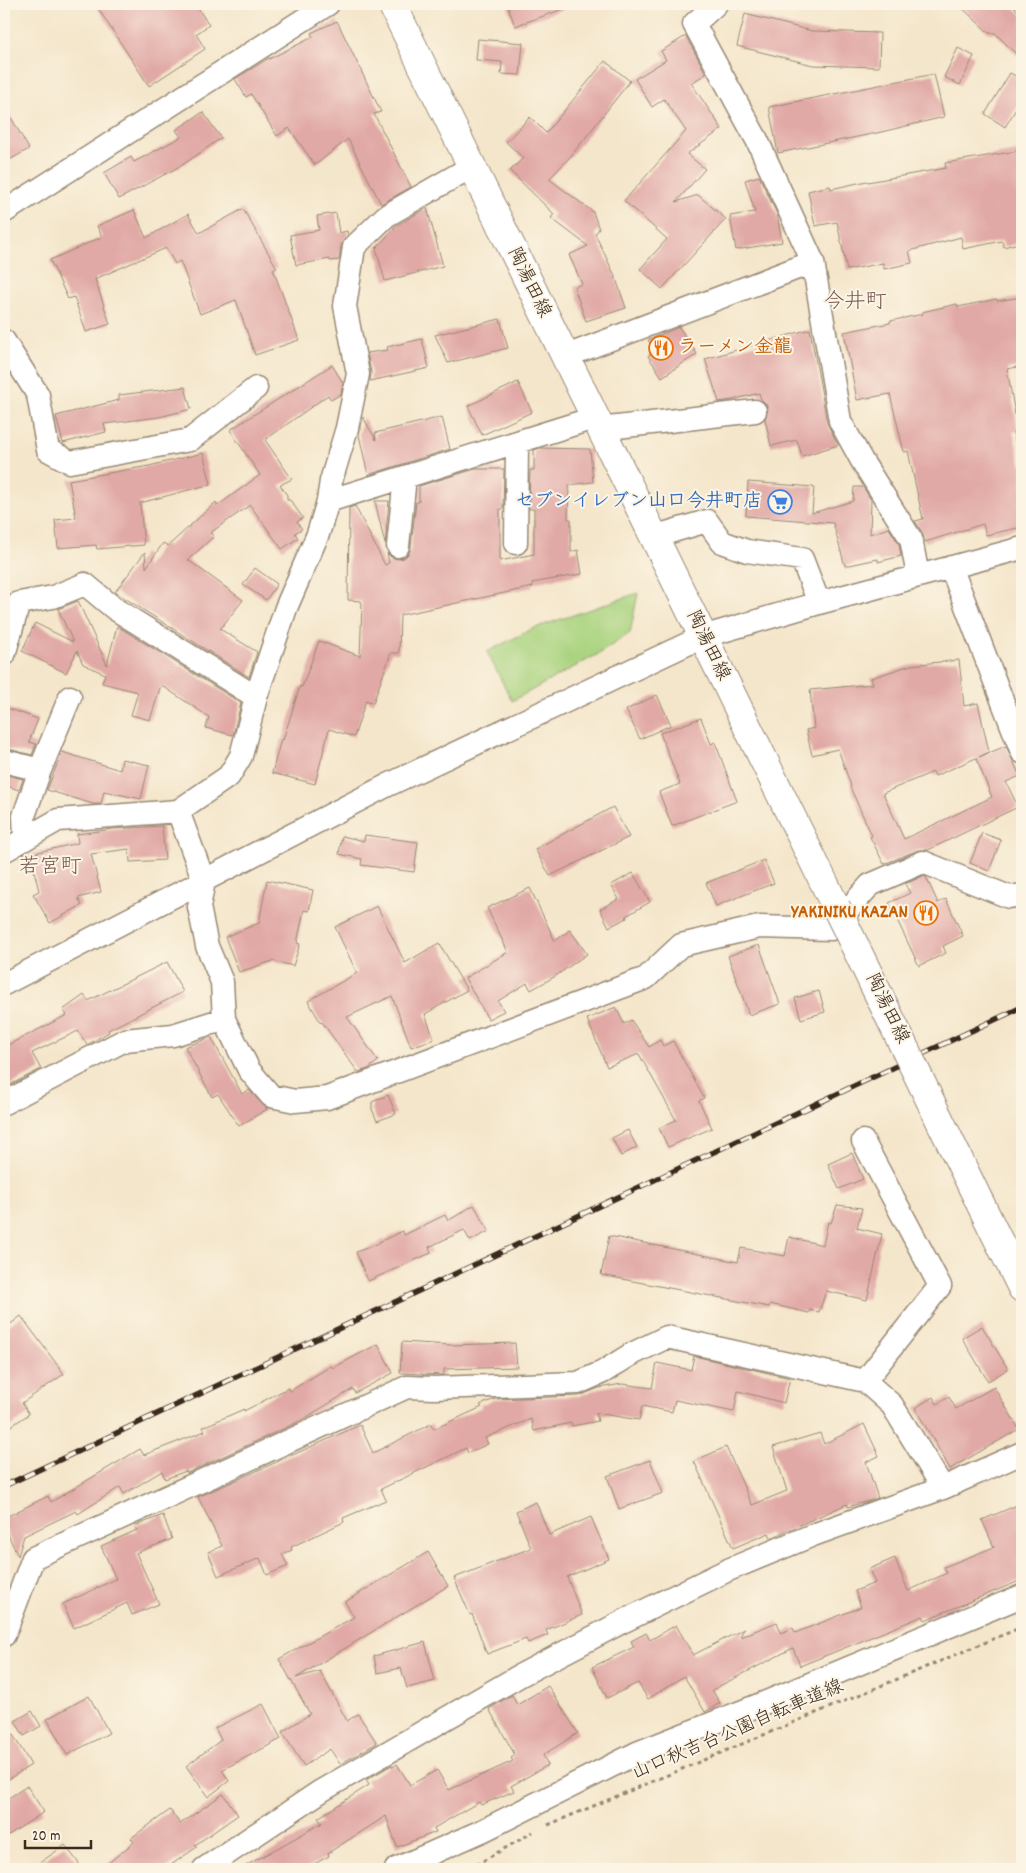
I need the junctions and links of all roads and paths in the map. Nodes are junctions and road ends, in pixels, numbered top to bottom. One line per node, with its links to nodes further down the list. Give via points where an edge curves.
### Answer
1 (328, 4): 5 (street)
2 (392, 4): 4 (main road, 陶湯田線)
3 (716, 4): 6 (street, via 694,24 757,140)
4 (471, 167): 8 (main road, 陶湯田線); 14 (street, via 386,216 354,247 345,306 358,374)
5 (4, 212)
6 (813, 262): 8 (street); 20 (street, via 840,421 911,539)
7 (4, 341): 9 (street, via 38,395 48,450 70,462 190,440)
8 (564, 357): 11 (main road, 陶湯田線)
9 (256, 388)
10 (756, 411): 11 (street)
11 (597, 424): 12 (street); 15 (main road, 陶湯田線)
12 (517, 442): 13 (street); 16 (street)
13 (405, 477): 14 (street); 17 (street)
14 (328, 501): 25 (street, via 318,534 286,608)
15 (653, 537): 21 (street, via 707,521 722,542 747,552 802,559); 22 (main road, 陶湯田線)
16 (516, 543)
17 (398, 546)
18 (1022, 548): 19 (street)
19 (951, 567): 20 (street); 26 (street)
20 (918, 576): 21 (street)
21 (819, 603): 22 (street)
22 (702, 637): 32 (street, via 388,785); 38 (main road, 陶湯田線, bridge)
23 (4, 655): 25 (street, via 19,603 53,598 85,584 115,609)
24 (70, 697): 28 (street)
25 (256, 697): 29 (street, via 241,756 230,776)
26 (1022, 752)
27 (4, 760): 28 (street)
28 (40, 770): 30 (street, via 24,816)
29 (178, 811): 30 (street, via 58,820); 32 (street)
30 (26, 838): 31 (street)
31 (4, 851)
32 (204, 881): 34 (street); 35 (street, via 199,907 208,946 222,982)
33 (1022, 895): 35 (street, via 1009,897 923,862 870,885 831,929 759,927 681,945 646,978 327,1098 295,1101 271,1096 249,1070)
34 (4, 984)
35 (224, 1019): 36 (street, via 173,1035 125,1040)
36 (4, 1103)
37 (862, 1141): 39 (street, via 940,1286)
38 (1022, 1288)
39 (865, 1381): 41 (street, via 892,1405); 44 (street, via 667,1337 578,1383 407,1387 33,1558)
40 (1022, 1453): 41 (street)
41 (943, 1488): 45 (street, via 728,1570 624,1621 521,1675 321,1791)
42 (1022, 1596): 46 (street, via 637,1753 484,1830)
43 (1022, 1627): 47 (path, 山口秋吉台公園自転車道線, via 540,1828)
44 (4, 1634)
45 (204, 1869)
46 (396, 1869)
47 (469, 1869)

